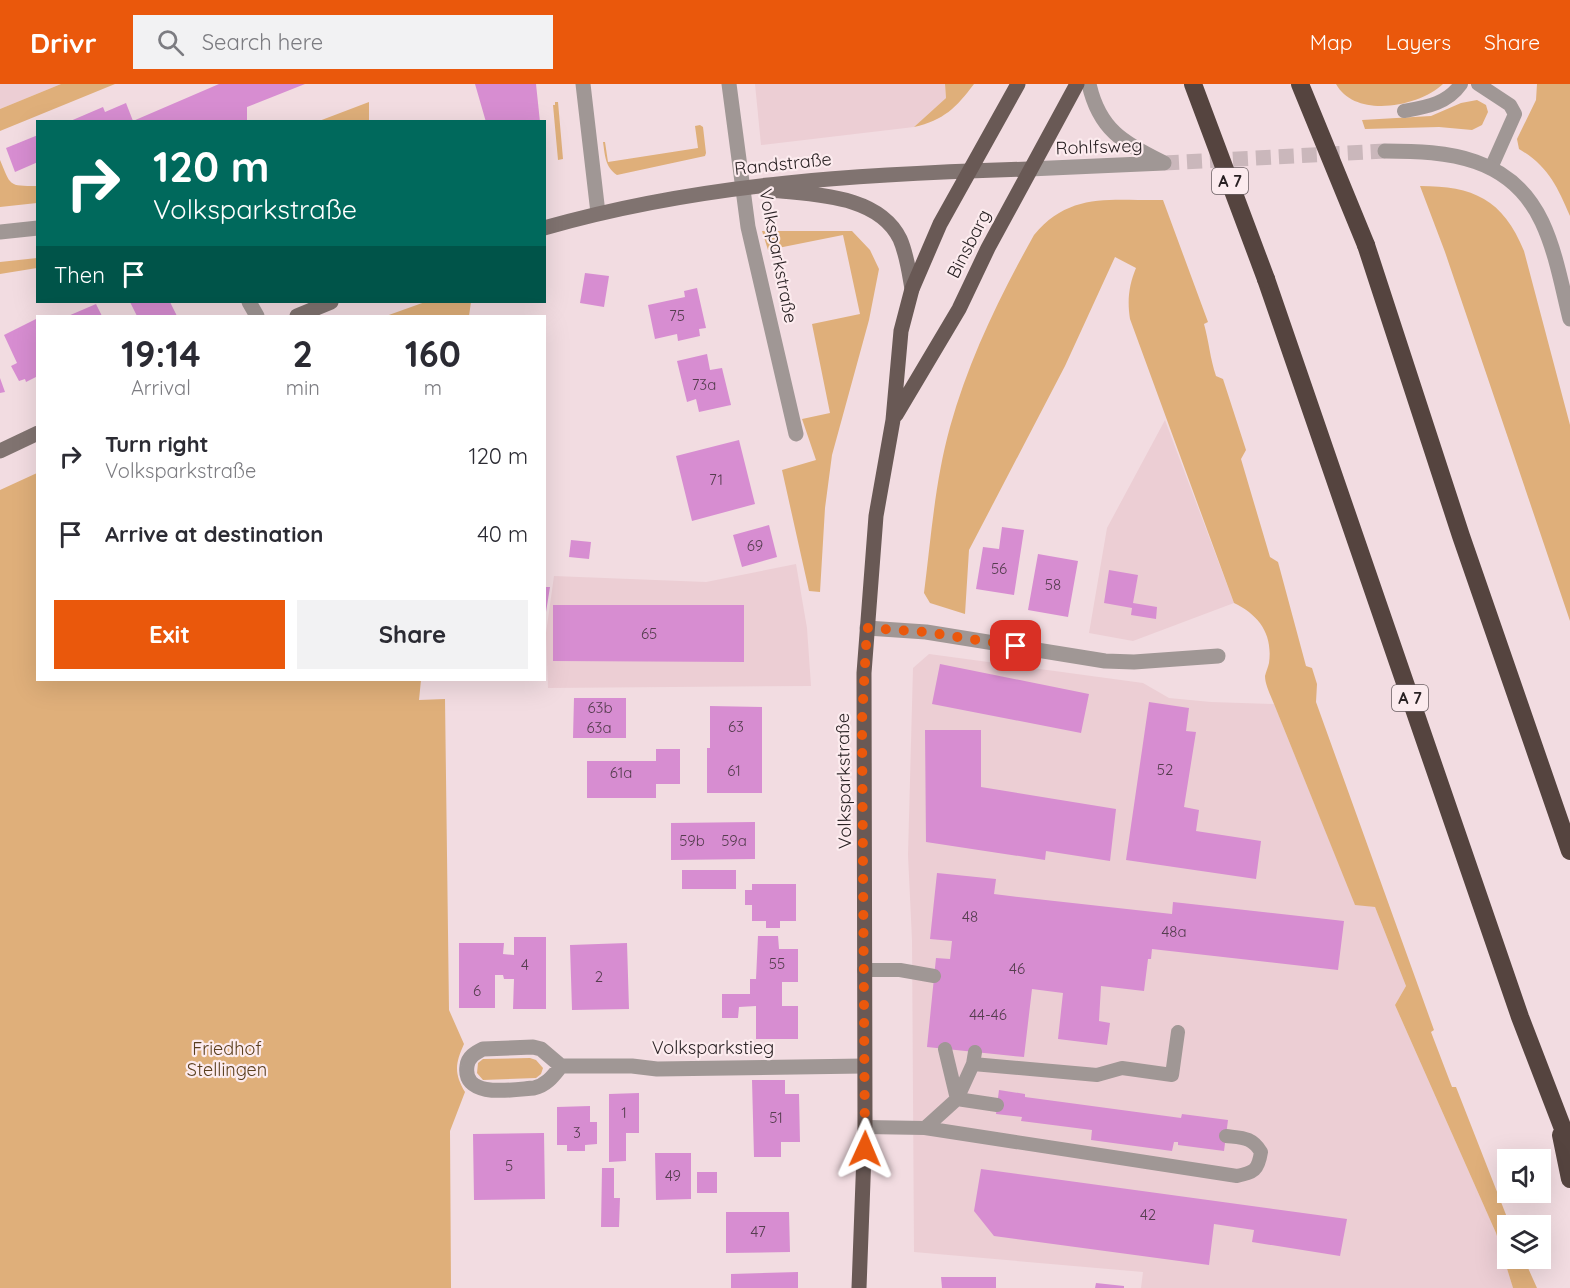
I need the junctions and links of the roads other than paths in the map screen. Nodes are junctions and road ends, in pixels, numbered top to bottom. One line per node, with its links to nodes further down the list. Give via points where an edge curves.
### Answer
1 (583, 84): 16 (street)
2 (729, 84): 15 (street, Volksparkstraße)
3 (1018, 84): 14 (main road, Binsbarg)
4 (1077, 84): 13 (main road, Binsbarg)
5 (1089, 84): 13 (street, Rohlfsweg, via 1106,125 1132,148 1164,163)
6 (1193, 84): 39 (highway, A 7, bridge, via 1266,279 1520,1017)
7 (1300, 84): 30 (highway, bridge, via 1366,245)
8 (1461, 84): 10 (lane, via 1440,103)
9 (1478, 84): 12 (lane, via 1510,105 1515,114)
10 (1404, 111)
11 (1385, 151): 12 (street, via 1452,154)
12 (1491, 168): 23 (street, via 1521,190 1542,220)
13 (1029, 169): 14 (street, Randstraße); 24 (main road, Binsbarg, via 959,309)
14 (969, 171): 15 (street, Randstraße); 20 (main road, Binsbarg, via 940,224)
15 (744, 186): 16 (street, Randstraße); 20 (street, via 831,198 880,215 899,237); 25 (street, Volksparkstraße, via 748,227)
16 (598, 213): 17 (street, Randstraße)
17 (546, 227)
18 (36, 228): 19 (street)
19 (0, 232)
20 (912, 289): 24 (main road, Binsbarg, via 901,331)
21 (329, 303): 22 (street)
22 (299, 315)
23 (1570, 319)
24 (893, 420): 28 (main road, Binsbarg, via 876,516)
25 (796, 434)
26 (36, 435): 27 (street)
27 (0, 451)
28 (867, 628): 29 (street, via 926,632 1105,661); 31 (main road, Volksparkstraße, via 862,721)
29 (1218, 656)
30 (1570, 851)
31 (864, 970): 32 (lane, via 900,970); 36 (main road, Volksparkstraße)
32 (934, 976)
33 (1178, 1032): 37 (lane, via 1172,1075 1122,1068 1097,1075 974,1058)
34 (945, 1049): 37 (lane)
35 (561, 1066): 35 (street, via 533,1047 483,1049 470,1059 467,1074 474,1085 484,1090 534,1088 542,1087); 36 (street, Volksparkstieg)
36 (864, 1066): 40 (main road, Volksparkstraße)
37 (957, 1099): 38 (lane); 41 (lane)
38 (997, 1105)
39 (1558, 1115): 43 (highway, A 7); 44 (highway)
40 (865, 1127): 41 (lane); 45 (main road, Volksparkstraße)
41 (924, 1128): 42 (lane, via 1237,1176 1252,1173 1261,1152 1256,1143)
42 (1226, 1136)
43 (1570, 1147)
44 (1570, 1179)
45 (859, 1288)

